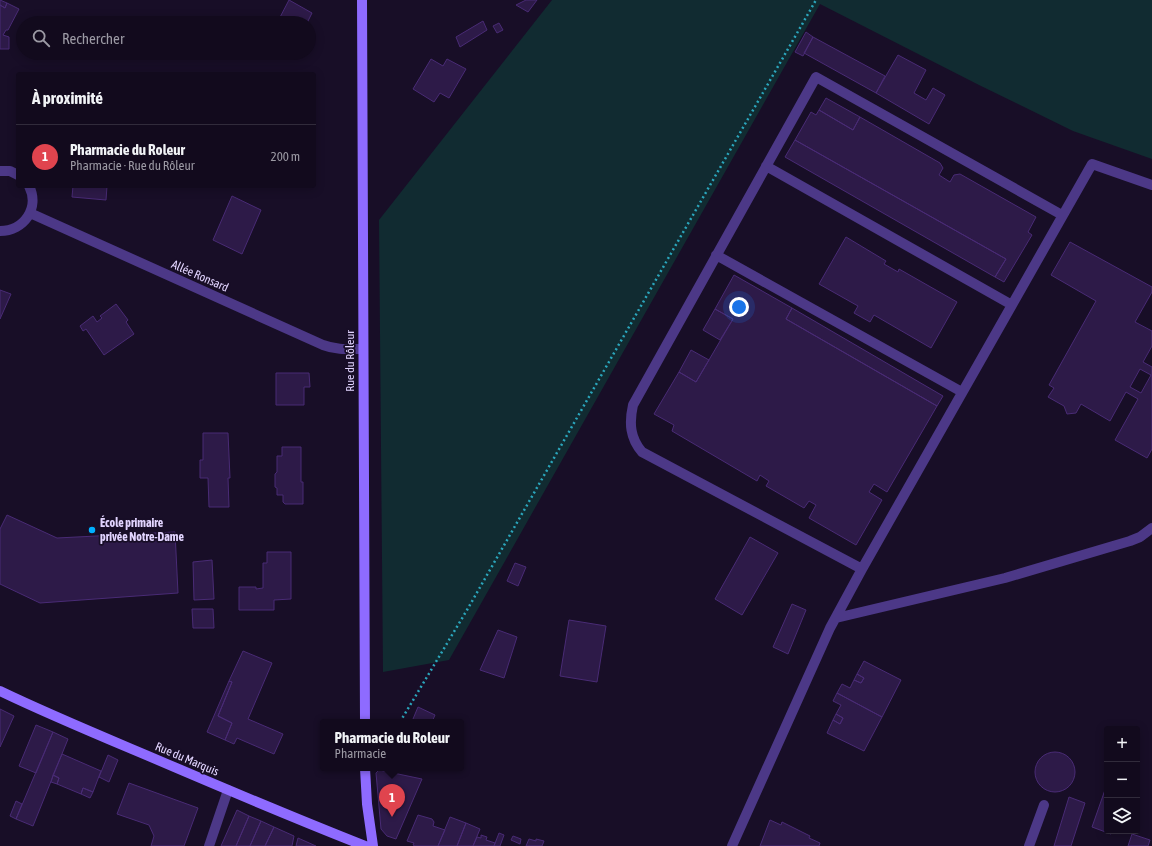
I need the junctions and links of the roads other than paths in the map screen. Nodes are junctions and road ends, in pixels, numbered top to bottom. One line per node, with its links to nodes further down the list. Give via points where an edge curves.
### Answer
1 (362, 0): 12 (street, Rue du Rôleur)
2 (766, 166): 8 (street, via 816,77); 10 (street); 11 (street)
3 (0, 171): 4 (street)
4 (16, 174)
5 (1152, 185): 8 (street, via 1092,164)
6 (30, 188): 7 (street, via 32,198)
7 (30, 213): 9 (street, via 20,225 11,230); 12 (street, Allée Ronsard, via 323,345 340,349)
8 (1062, 215): 11 (street)
9 (0, 231)
10 (716, 255): 13 (street); 15 (street, via 633,405 630,422 633,438 642,452)
11 (1012, 305): 13 (street)
12 (363, 349): 18 (street, Rue du Rôleur)
13 (962, 392): 15 (street)
14 (1152, 528): 16 (street, via 1130,541 1021,574)
15 (862, 569): 16 (street)
16 (836, 618): 25 (street)
17 (0, 691): 20 (street, Rue du Marquis, via 43,712)
18 (364, 719)
19 (365, 771): 24 (street)
20 (228, 790): 22 (street); 23 (street, Rue du Marquis)
21 (1044, 805): 26 (street)
22 (208, 846)
23 (365, 846)
24 (373, 846)
25 (732, 846)
26 (1029, 846)

